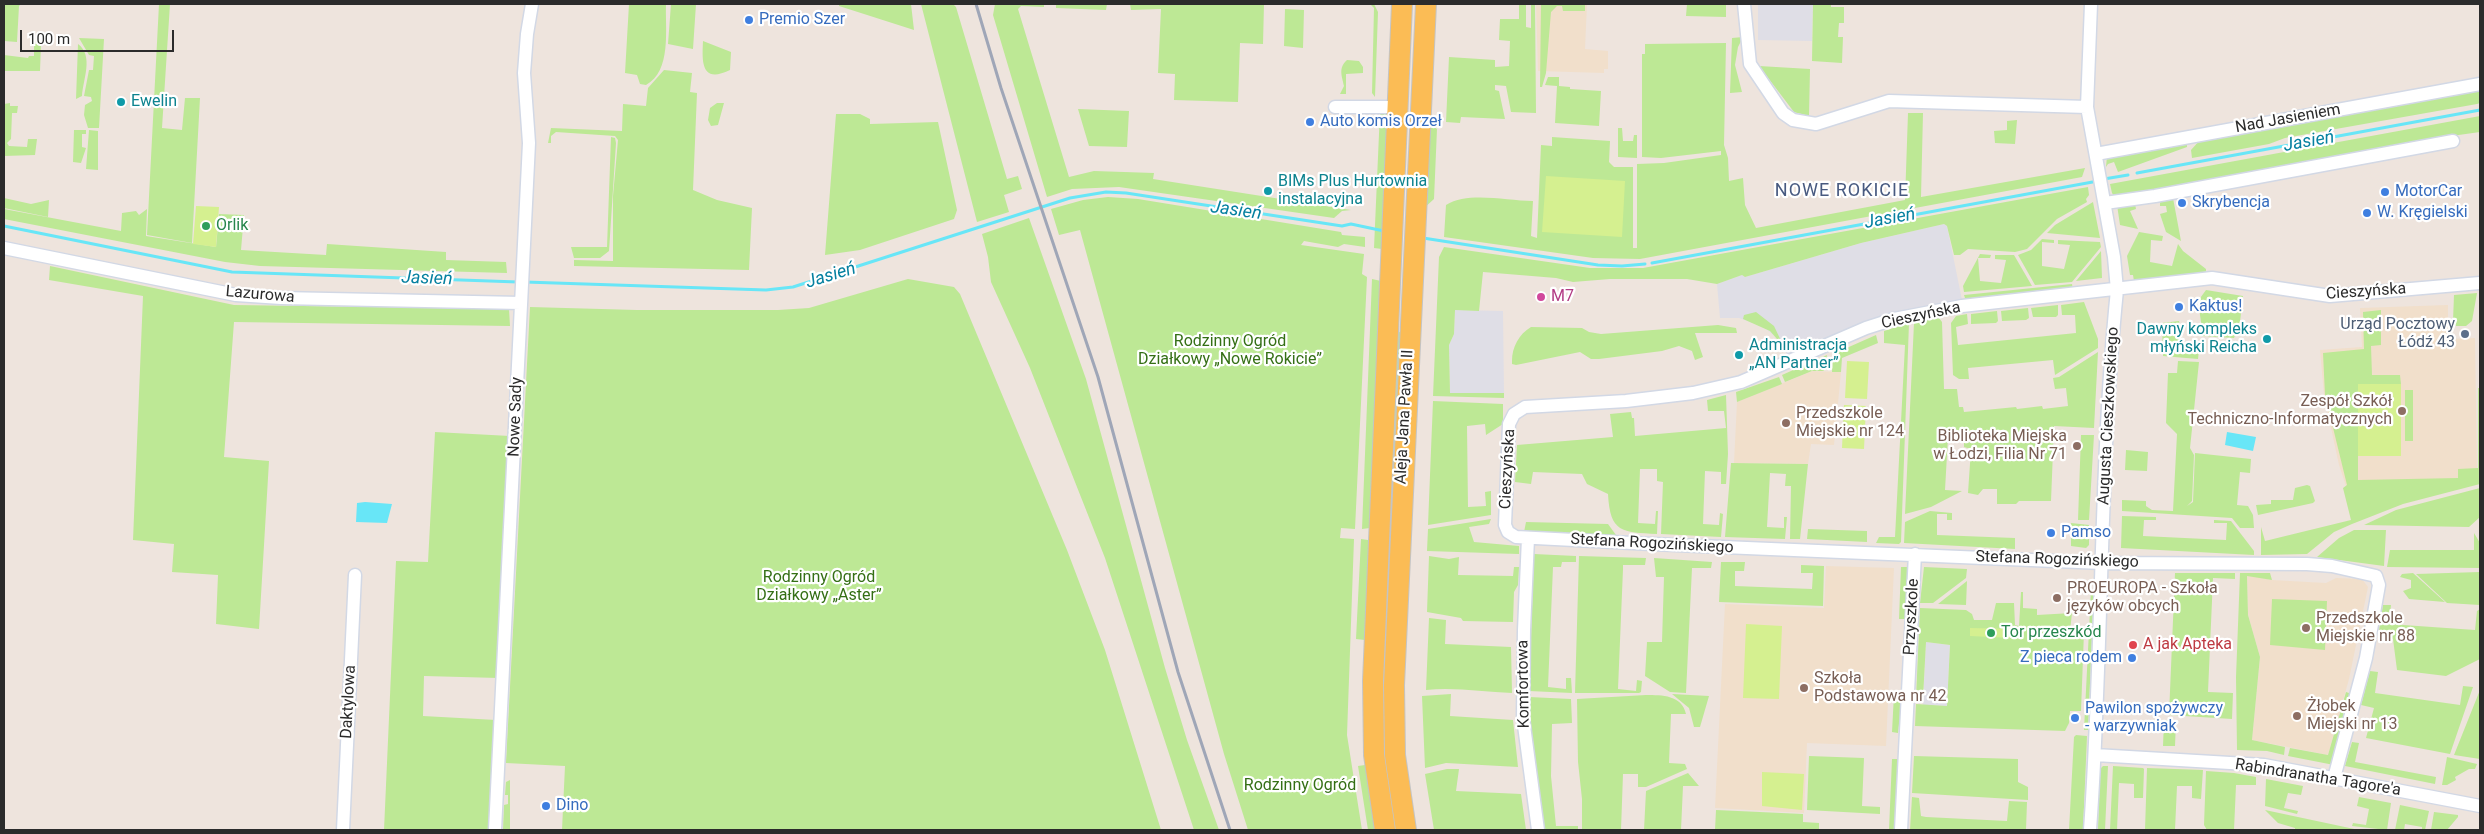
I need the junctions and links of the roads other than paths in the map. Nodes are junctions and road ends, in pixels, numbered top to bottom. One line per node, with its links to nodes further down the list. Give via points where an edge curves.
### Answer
1 (532, 4): 16 (street, Nowe Sady, via 524,73 529,143)
2 (1402, 4): 8 (main road, Aleja Jana Pawła II)
3 (1426, 4): 18 (main road, Aleja Jana Pawła II)
4 (1744, 4): 9 (street, via 1750,64 1783,113 1793,120 1816,124 1890,101)
5 (2091, 4): 9 (street, Augusta Cieszkowskiego)
6 (2480, 84): 11 (street, Nad Jasieniem)
7 (1335, 107): 8 (street)
8 (1398, 107): 17 (main road, Aleja Jana Pawła II)
9 (2087, 107): 11 (street, Augusta Cieszkowskiego)
10 (2453, 141): 12 (street, via 2155,196)
11 (2096, 154): 12 (street, Augusta Cieszkowskiego)
12 (2104, 198): 15 (street, Augusta Cieszkowskiego)
13 (4, 248): 16 (street, Lazurowa, via 236,295)
14 (2480, 283): 15 (street, Cieszyńska, via 2330,296 2212,278)
15 (2117, 290): 19 (street, Cieszyńska, via 1962,306 1907,316 1866,328 1741,382 1684,395 1519,409 1507,431 1505,525 1511,535); 21 (street, Augusta Cieszkowskiego)
16 (521, 299): 27 (street, Nowe Sady)
17 (1388, 321): 18 (main road); 28 (main road, Aleja Jana Pawła II, via 1372,707 1376,771)
18 (1410, 322): 29 (main road, Aleja Jana Pawła II, via 1393,712 1396,764)
19 (1528, 538): 20 (street, Stefana Rogozińskiego); 30 (street, Komfortowa, via 1523,718)
20 (1915, 554): 21 (street, Stefana Rogozińskiego); 31 (street, Przyszkole)
21 (2102, 563): 23 (street, Augusta Cieszkowskiego); 24 (street, Stefana Rogozińskiego, via 2307,564 2366,572 2378,579 2366,658)
22 (355, 575): 26 (street, Daktylowa)
23 (2095, 755): 24 (street, Rabindranatha Tagore'a, via 2250,764); 32 (street, Augusta Cieszkowskiego)
24 (2334, 778): 25 (street, Rabindranatha Tagore'a)
25 (2480, 806)
26 (343, 830)
27 (495, 830)
28 (1385, 830)
29 (1406, 830)
30 (1538, 830)
31 (1901, 830)
32 (2090, 830)

